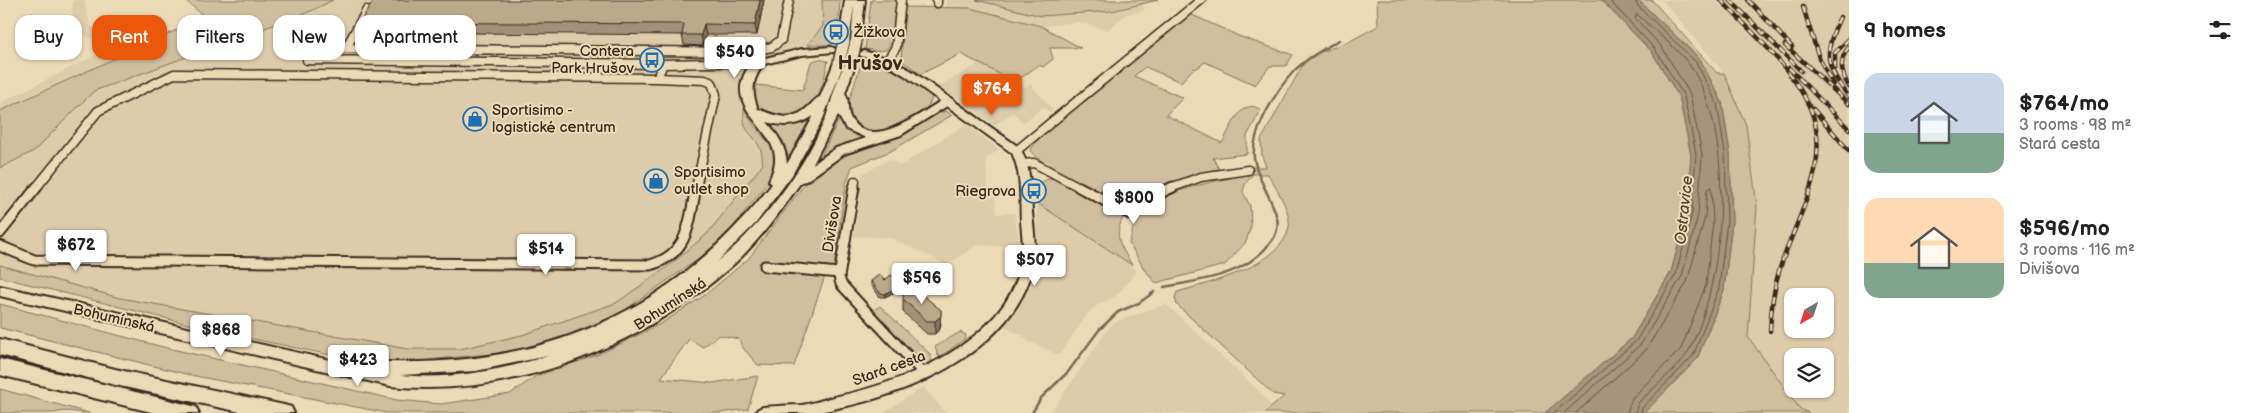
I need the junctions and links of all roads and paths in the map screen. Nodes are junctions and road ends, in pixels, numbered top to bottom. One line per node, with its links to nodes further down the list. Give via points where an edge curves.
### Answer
1 (789, 0): 9 (street, via 783,37 776,45 763,50)
2 (850, 0): 7 (main road, Bohumínská)
3 (860, 0): 7 (main road, Bohumínská)
4 (901, 0): 14 (street, via 896,47)
5 (1201, 0): 23 (street)
6 (367, 10): 8 (street)
7 (850, 41): 19 (main road, Bohumínská, bridge, via 839,62); 19 (main road, Bohumínská, bridge, via 851,62)
8 (346, 48): 9 (street); 13 (street, via 331,49 323,54 324,58)
9 (624, 50): 15 (street)
10 (831, 50): 16 (street, via 802,52)
11 (864, 54): 14 (street)
12 (307, 60): 13 (street)
13 (340, 61): 15 (street)
14 (887, 61): 20 (street)
15 (621, 62): 17 (street)
16 (760, 62): 17 (street); 21 (main road, via 752,70 748,82)
17 (663, 64): 18 (street)
18 (658, 78): 29 (street, via 174,74 98,111); 30 (street, via 705,80 712,83 716,94 684,242 678,250 650,266 34,260)
19 (838, 84): 21 (main road, via 800,119 770,120); 22 (main road, via 849,126 859,133); 27 (main road, Bohumínská, via 820,139); 28 (main road, Bohumínská)
20 (949, 101): 22 (main road, via 913,124); 23 (street)
21 (750, 107): 28 (main road, via 776,140 782,157 777,178)
22 (882, 138): 27 (main road, via 840,151 810,171)
23 (1016, 151): 24 (street, Stará cesta)
24 (1021, 164): 25 (street, via 1034,163 1130,214 1148,199 1176,185); 37 (street, Stará cesta, via 1029,248 1022,284 987,330 955,357)
25 (1248, 170)
26 (855, 181): 32 (street, Divišova)
27 (787, 193): 35 (main road, Bohumínská, via 743,246 696,290 642,324 580,352 497,376 445,383 390,380)
28 (762, 207): 35 (main road, Bohumínská, via 726,249 671,293 616,324 556,348 514,359 453,368 383,368)
29 (0, 233)
30 (0, 246)
31 (766, 266): 32 (street, Divišova)
32 (840, 273): 37 (street, Divišova, via 841,284)
33 (0, 291): 35 (main road, Bohumínská)
34 (0, 347): 40 (highway, via 114,377)
35 (316, 363)
36 (0, 367): 39 (highway)
37 (925, 375): 38 (street, Stará cesta, via 876,393)
38 (799, 411): 41 (street, Stará cesta)
39 (189, 413)
40 (284, 413)
41 (763, 413)

